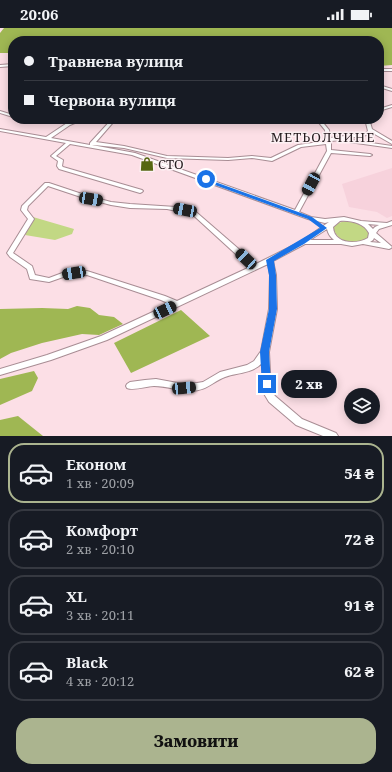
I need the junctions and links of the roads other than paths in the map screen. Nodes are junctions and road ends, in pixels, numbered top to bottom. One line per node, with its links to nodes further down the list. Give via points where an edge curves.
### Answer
1 (70, 124): 7 (street)
2 (110, 124): 12 (street)
3 (322, 124): 9 (street, via 327,130)
4 (368, 124): 6 (street)
5 (0, 130): 7 (street)
6 (370, 130): 8 (street, via 367,134); 11 (street)
7 (48, 138): 10 (street)
8 (341, 140): 9 (street); 13 (street)
9 (329, 141): 12 (street, via 300,146 272,160 252,157 167,157 116,145); 14 (street)
10 (70, 142): 12 (street); 16 (street, via 53,156 60,160 61,168)
11 (392, 143)
12 (92, 144): 17 (street, via 133,154)
13 (392, 147)
14 (329, 151): 15 (street); 17 (street)
15 (370, 155)
16 (140, 191)
17 (296, 213): 18 (street)
18 (310, 218): 19 (street); 22 (street)
19 (335, 222): 20 (street, via 350,219); 22 (street); 23 (street, via 329,228)
20 (359, 222): 21 (street); 24 (street, via 367,226)
21 (389, 224): 24 (street, via 377,228)
22 (324, 228): 23 (street); 26 (street)
23 (330, 233): 25 (street)
24 (372, 233): 27 (street, via 371,239); 28 (street)
25 (342, 242): 26 (street); 27 (street)
26 (302, 243): 29 (street)
27 (364, 243): 28 (street)
28 (390, 247)
29 (270, 260): 30 (street); 32 (street, via 273,275 273,309)
30 (255, 267): 31 (street); 31 (street, via 194,213 170,207 133,206 91,199 47,184 24,206 31,219 10,253 30,268 32,277 49,280 65,274 87,273)
31 (177, 304): 33 (street, via 104,338)
32 (265, 352): 34 (street, via 258,363 246,369 220,375 210,384 184,388 160,383); 35 (street, via 267,392 272,399 299,422)
33 (0, 372)
34 (130, 386)
35 (333, 436)

